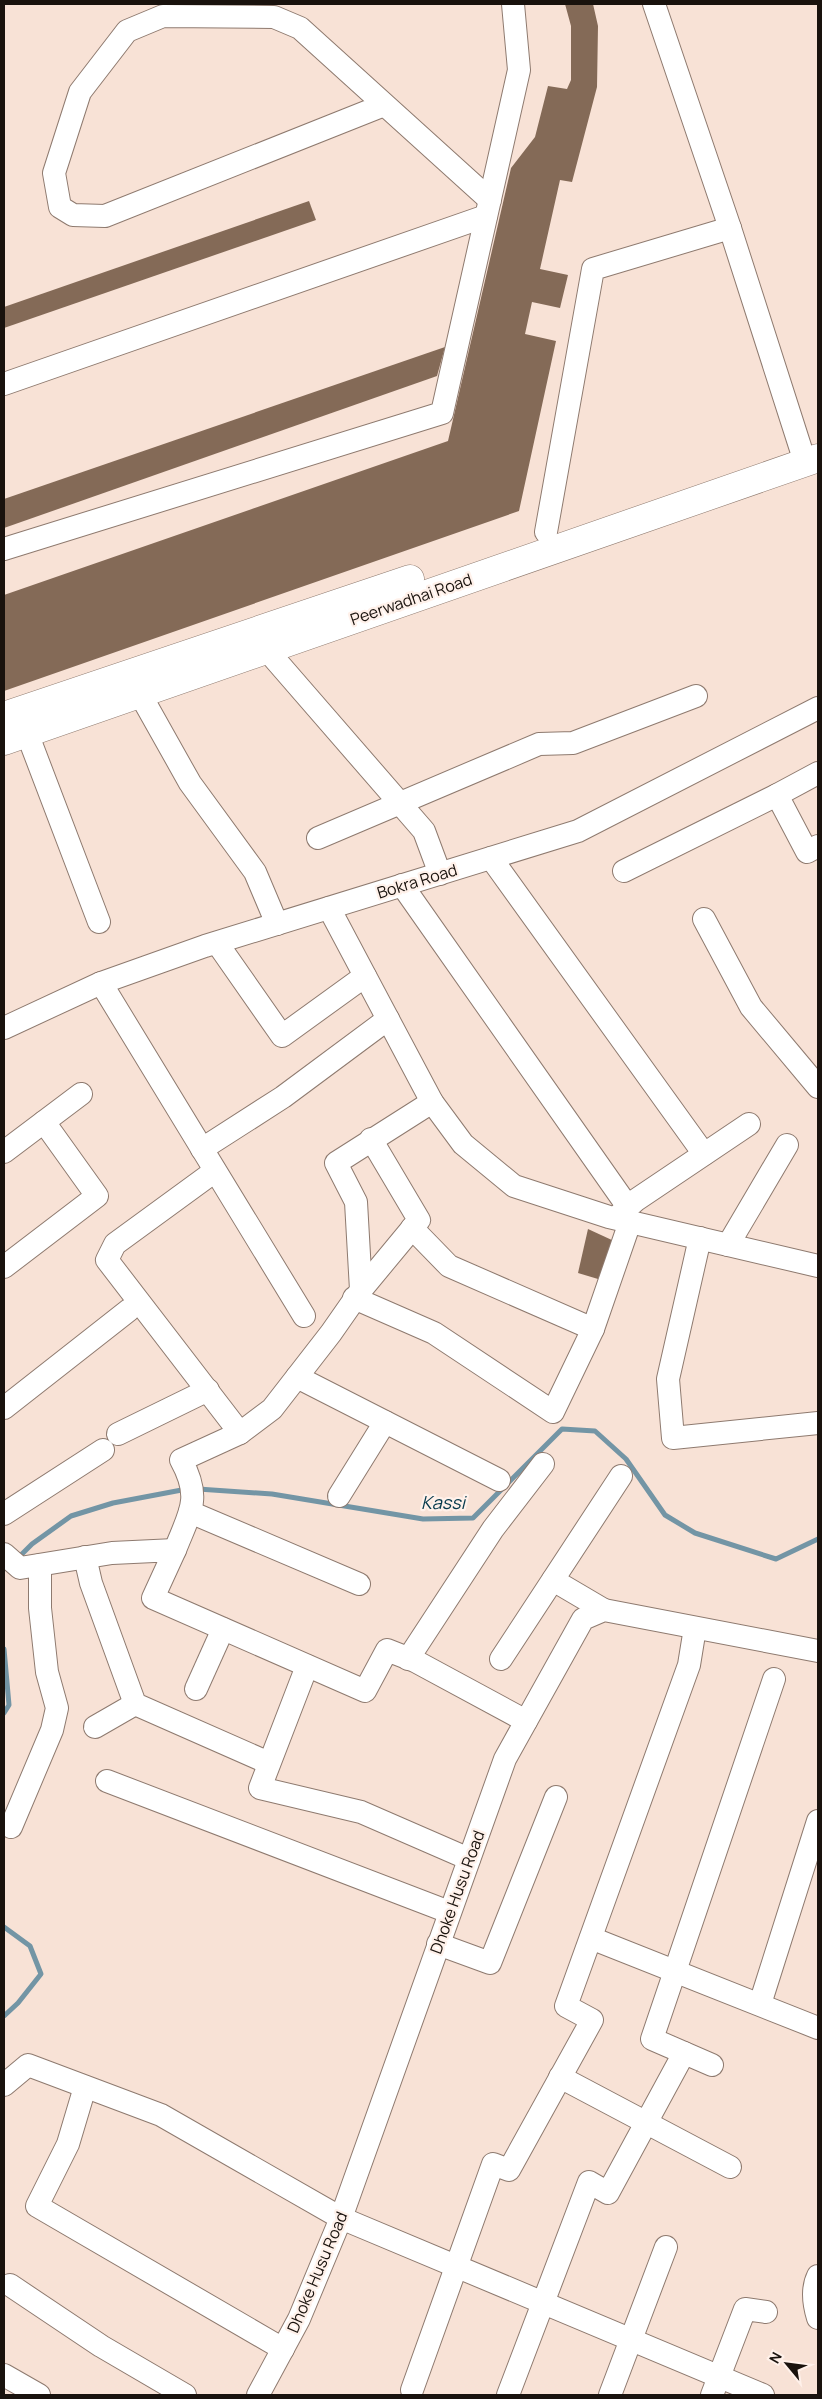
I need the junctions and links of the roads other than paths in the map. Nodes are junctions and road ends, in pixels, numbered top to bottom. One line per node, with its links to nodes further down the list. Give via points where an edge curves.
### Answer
1 (513, 4): 4 (street, via 519,70)
2 (654, 4): 5 (street)
3 (384, 105): 3 (street, via 300,28 274,17 163,16 127,31 80,92 54,173 60,207 72,215 105,216); 4 (street)
4 (488, 208): 6 (street); 9 (street, via 442,414)
5 (730, 228): 7 (street); 8 (street, via 593,269)
6 (4, 384)
7 (810, 451): 8 (main road); 10 (main road, Peerwadhai Road)
8 (546, 532): 14 (main road)
9 (4, 550)
10 (266, 649): 11 (main road, Peerwadhai Road); 18 (street)
11 (140, 694): 15 (main road, Peerwadhai Road); 28 (street, via 190,783 255,872)
12 (696, 696): 18 (street, via 573,743 539,744)
13 (818, 708): 21 (street, Bokra Road, via 578,831)
14 (4, 716)
15 (15, 737): 27 (street)
16 (818, 773): 17 (street)
17 (777, 795): 20 (street, via 807,852); 22 (street)
18 (400, 802): 19 (street); 23 (street, via 424,831)
19 (318, 838)
20 (818, 846)
21 (491, 858): 23 (street, Bokra Road); 43 (street)
22 (624, 870)
23 (440, 874): 24 (street, Bokra Road)
24 (402, 885): 25 (street, Bokra Road); 45 (street)
25 (329, 908): 28 (street, Bokra Road); 30 (street)
26 (704, 919): 34 (street, via 751,1006)
27 (99, 922)
28 (277, 924): 29 (street, Bokra Road)
29 (217, 943): 30 (street, via 282,1036); 31 (street, Bokra Road)
30 (365, 976): 32 (street)
31 (100, 983): 33 (street, Bokra Road); 41 (street)
32 (388, 1019): 36 (street); 41 (street, via 283,1097)
33 (4, 1028)
34 (818, 1087)
35 (81, 1094): 37 (street)
36 (432, 1102): 39 (street); 45 (street, via 463,1144 514,1186)
37 (44, 1122): 42 (street); 50 (street, via 97,1196)
38 (749, 1124): 43 (street)
39 (371, 1139): 46 (street, via 419,1220); 51 (street, via 336,1163 356,1202)
40 (787, 1145): 48 (street)
41 (202, 1149): 44 (street)
42 (4, 1152)
43 (704, 1154): 45 (street)
44 (215, 1170): 53 (street); 56 (street, via 115,1244 107,1260)
45 (625, 1216): 47 (street); 54 (street)
46 (412, 1228): 51 (street); 54 (street, via 449,1266)
47 (700, 1238): 48 (street); 59 (street, via 668,1379 673,1438)
48 (728, 1245): 49 (street)
49 (818, 1266)
50 (4, 1267)
51 (358, 1294): 54 (street, via 434,1333 553,1412); 55 (street)
52 (129, 1310): 57 (street)
53 (304, 1316)
54 (593, 1329)
55 (297, 1377): 58 (street); 60 (street, via 272,1409)
56 (208, 1390): 60 (street); 66 (street, via 111,1442)
57 (4, 1408)
58 (386, 1422): 63 (street); 64 (street)
59 (818, 1423)
60 (240, 1433): 65 (street, via 181,1460 192,1479 193,1504)
61 (543, 1464): 77 (street, via 493,1528)
62 (621, 1476): 71 (street)
63 (499, 1480)
64 (339, 1496)
65 (190, 1512): 67 (street); 72 (street)
66 (4, 1514)
67 (175, 1550): 69 (street); 75 (street, via 153,1598)
68 (4, 1554): 70 (street, via 20,1568)
69 (85, 1557): 70 (street); 82 (street, via 91,1583)
70 (40, 1565): 89 (street, via 47,1672 57,1708 52,1730)
71 (553, 1580): 73 (street); 78 (street)
72 (359, 1584)
73 (604, 1610): 74 (street); 83 (street, Dhoke Husu Road, via 583,1619)
74 (695, 1628): 76 (street); 92 (street, via 689,1665)
75 (223, 1629): 79 (street); 81 (street)
76 (818, 1651)
77 (408, 1658): 79 (street, via 387,1650 365,1691); 83 (street)
78 (501, 1659)
79 (307, 1666): 85 (street)
80 (774, 1679): 94 (street)
81 (196, 1689)
82 (135, 1704): 84 (street); 85 (street)
83 (526, 1721): 90 (street, Dhoke Husu Road, via 505,1759)
84 (95, 1727)
85 (269, 1763): 90 (street, via 260,1788 361,1812)
86 (107, 1781): 91 (street)
87 (556, 1797): 93 (street, via 490,1963)
88 (818, 1821): 95 (street)
89 (11, 1827)
90 (469, 1859): 91 (street, Dhoke Husu Road)
91 (449, 1912): 93 (street, Dhoke Husu Road)
92 (591, 1938): 94 (street); 99 (street, via 566,2006 592,2020)
93 (438, 1944): 104 (street, Dhoke Husu Road)
94 (676, 1971): 95 (street); 97 (street, via 652,2039)
95 (760, 2004): 96 (street)
96 (818, 2028)
97 (684, 2053): 98 (street); 102 (street)
98 (712, 2065)
99 (560, 2077): 102 (street); 106 (street, via 509,2170 493,2164)
100 (4, 2085): 101 (street, via 28,2065)
101 (86, 2087): 104 (street, via 161,2115); 113 (street, via 68,2144 37,2206)
102 (645, 2123): 103 (street); 109 (street, via 608,2193 589,2182)
103 (730, 2167)
104 (341, 2218): 106 (street); 113 (street, Dhoke Husu Road, via 300,2319)
105 (666, 2247): 112 (street)
106 (456, 2266): 109 (street); 116 (street)
107 (818, 2276): 111 (street, via 815,2282)
108 (10, 2285): 118 (street, via 101,2346)
109 (544, 2303): 112 (street); 120 (street)
110 (766, 2312): 115 (street, via 745,2309)
111 (818, 2318)
112 (630, 2339): 115 (street); 121 (street)
113 (283, 2348): 119 (street, Dhoke Husu Road)
114 (4, 2375): 117 (street)
115 (716, 2386): 122 (street)
116 (412, 2390)
117 (39, 2395)
118 (185, 2395)
119 (258, 2395)
120 (508, 2395)
121 (610, 2395)
122 (763, 2395)

